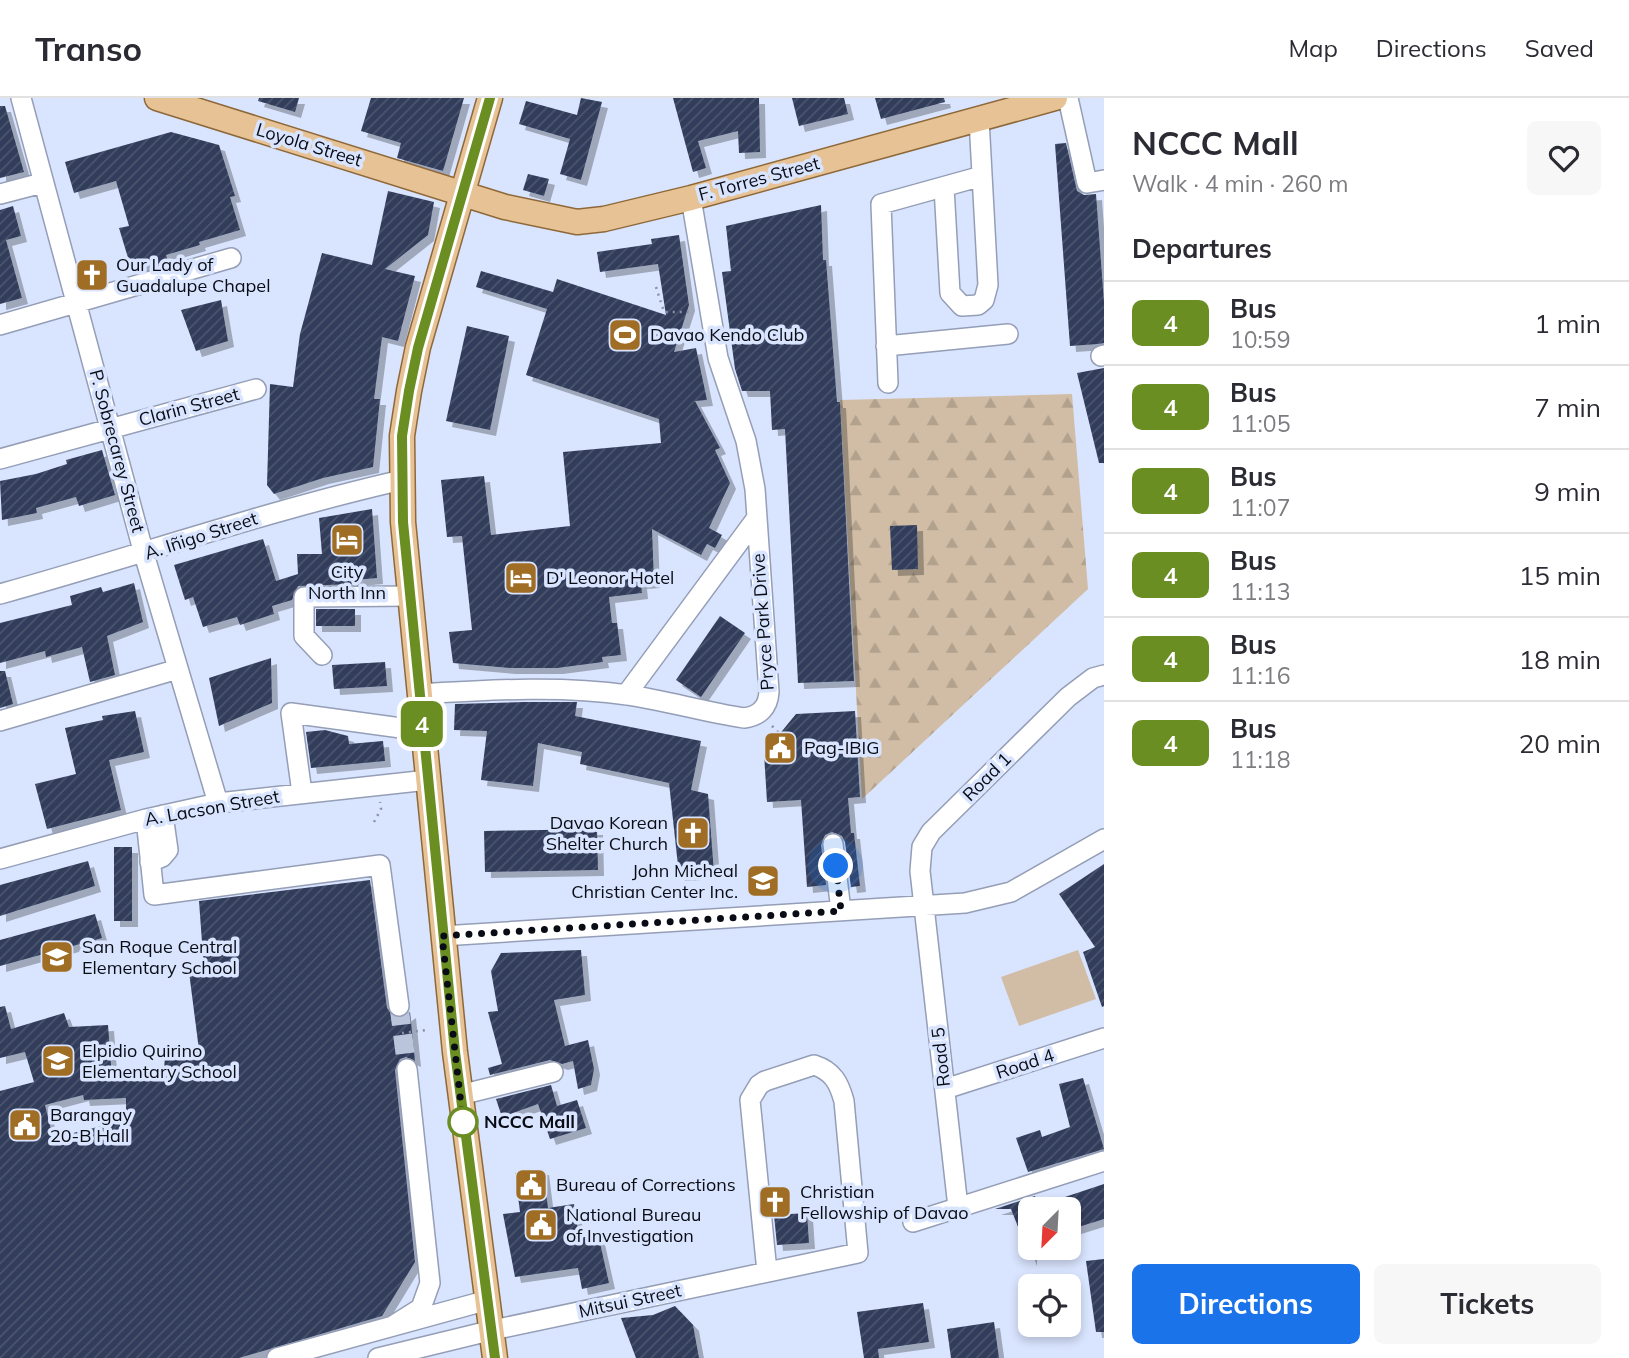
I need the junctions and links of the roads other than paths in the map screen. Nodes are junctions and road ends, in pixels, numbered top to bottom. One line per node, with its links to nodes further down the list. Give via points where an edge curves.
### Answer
1 (21, 98): 9 (street, P. Sobrecarey Street)
2 (157, 98): 11 (main road, Loyola Street)
3 (490, 98): 11 (main road)
4 (1055, 98): 6 (main road, F. Torres Street)
5 (1068, 98): 8 (street, via 1087,183)
6 (979, 119): 7 (street); 13 (main road, F. Torres Street)
7 (982, 177): 10 (street); 16 (street, via 988,285 984,300)
8 (1104, 180)
9 (42, 184): 12 (street); 15 (street, P. Sobrecarey Street)
10 (944, 187): 16 (street, via 950,293 962,306); 20 (street, via 881,204)
11 (461, 193): 13 (main road, F. Torres Street, via 547,219 577,222); 25 (main road, via 411,380 402,436)
12 (0, 194)
13 (691, 198): 26 (street, Pryce Park Drive, via 724,382 746,441)
14 (231, 258): 15 (street)
15 (75, 303): 17 (street); 23 (street, P. Sobrecarey Street)
16 (971, 307): 19 (street)
17 (0, 325)
18 (1008, 334): 19 (street)
19 (973, 337): 20 (street)
20 (886, 346): 21 (street)
21 (888, 383)
22 (256, 389): 23 (street, Clarin Street)
23 (111, 428): 24 (street, Clarin Street); 27 (street, P. Sobrecarey Street)
24 (0, 459)
25 (402, 480): 27 (street, A. Iñigo Street, via 296,506); 29 (main road)
26 (756, 519): 34 (street, Pryce Park Drive); 34 (street, Pryce Park Drive, via 769,692 765,707 744,718)
27 (144, 554): 28 (street, A. Iñigo Street); 31 (street, P. Sobrecarey Street)
28 (0, 594)
29 (410, 596): 30 (street, via 304,597 304,636); 33 (main road)
30 (322, 655)
31 (178, 669): 35 (street); 39 (street, P. Sobrecarey Street)
32 (1104, 675): 45 (street, Road 1, via 1068,697 925,839 919,858)
33 (419, 694): 34 (street, Pryce Park Drive, via 545,690); 36 (main road)
34 (626, 695)
35 (0, 721)
36 (423, 732): 37 (main road); 38 (street, via 291,713)
37 (428, 780): 38 (street, A. Lacson Street); 47 (main road)
38 (302, 793): 39 (street, A. Lacson Street)
39 (218, 803): 40 (street, A. Lacson Street)
40 (154, 817): 43 (street, A. Lacson Street); 44 (street); 44 (street, via 168,850)
41 (1104, 839): 45 (street, via 1011,891 986,900)
42 (833, 844): 46 (street)
43 (0, 859)
44 (150, 862): 48 (street, via 154,895 380,865)
45 (924, 907): 46 (street); 52 (street, Road 5)
46 (841, 911): 47 (street)
47 (442, 936): 53 (main road)
48 (399, 1006)
49 (1104, 1038): 52 (street, Road 4)
50 (407, 1069): 59 (street, via 430,1283 421,1308)
51 (554, 1072): 53 (street)
52 (945, 1088): 55 (street, Road 5)
53 (460, 1094): 58 (main road)
54 (1104, 1161): 55 (street)
55 (958, 1207): 56 (street)
56 (913, 1222)
57 (767, 1272): 57 (street, Mitsui Street, via 858,1253 844,1101 833,1075 814,1065 765,1081 750,1100); 60 (street, Mitsui Street)
58 (488, 1300): 59 (street); 60 (main road)
59 (394, 1325): 61 (street)
60 (492, 1330): 63 (street, Mitsui Street); 64 (main road)
61 (333, 1350): 62 (street)
62 (277, 1358)
63 (379, 1358)
64 (495, 1358)

